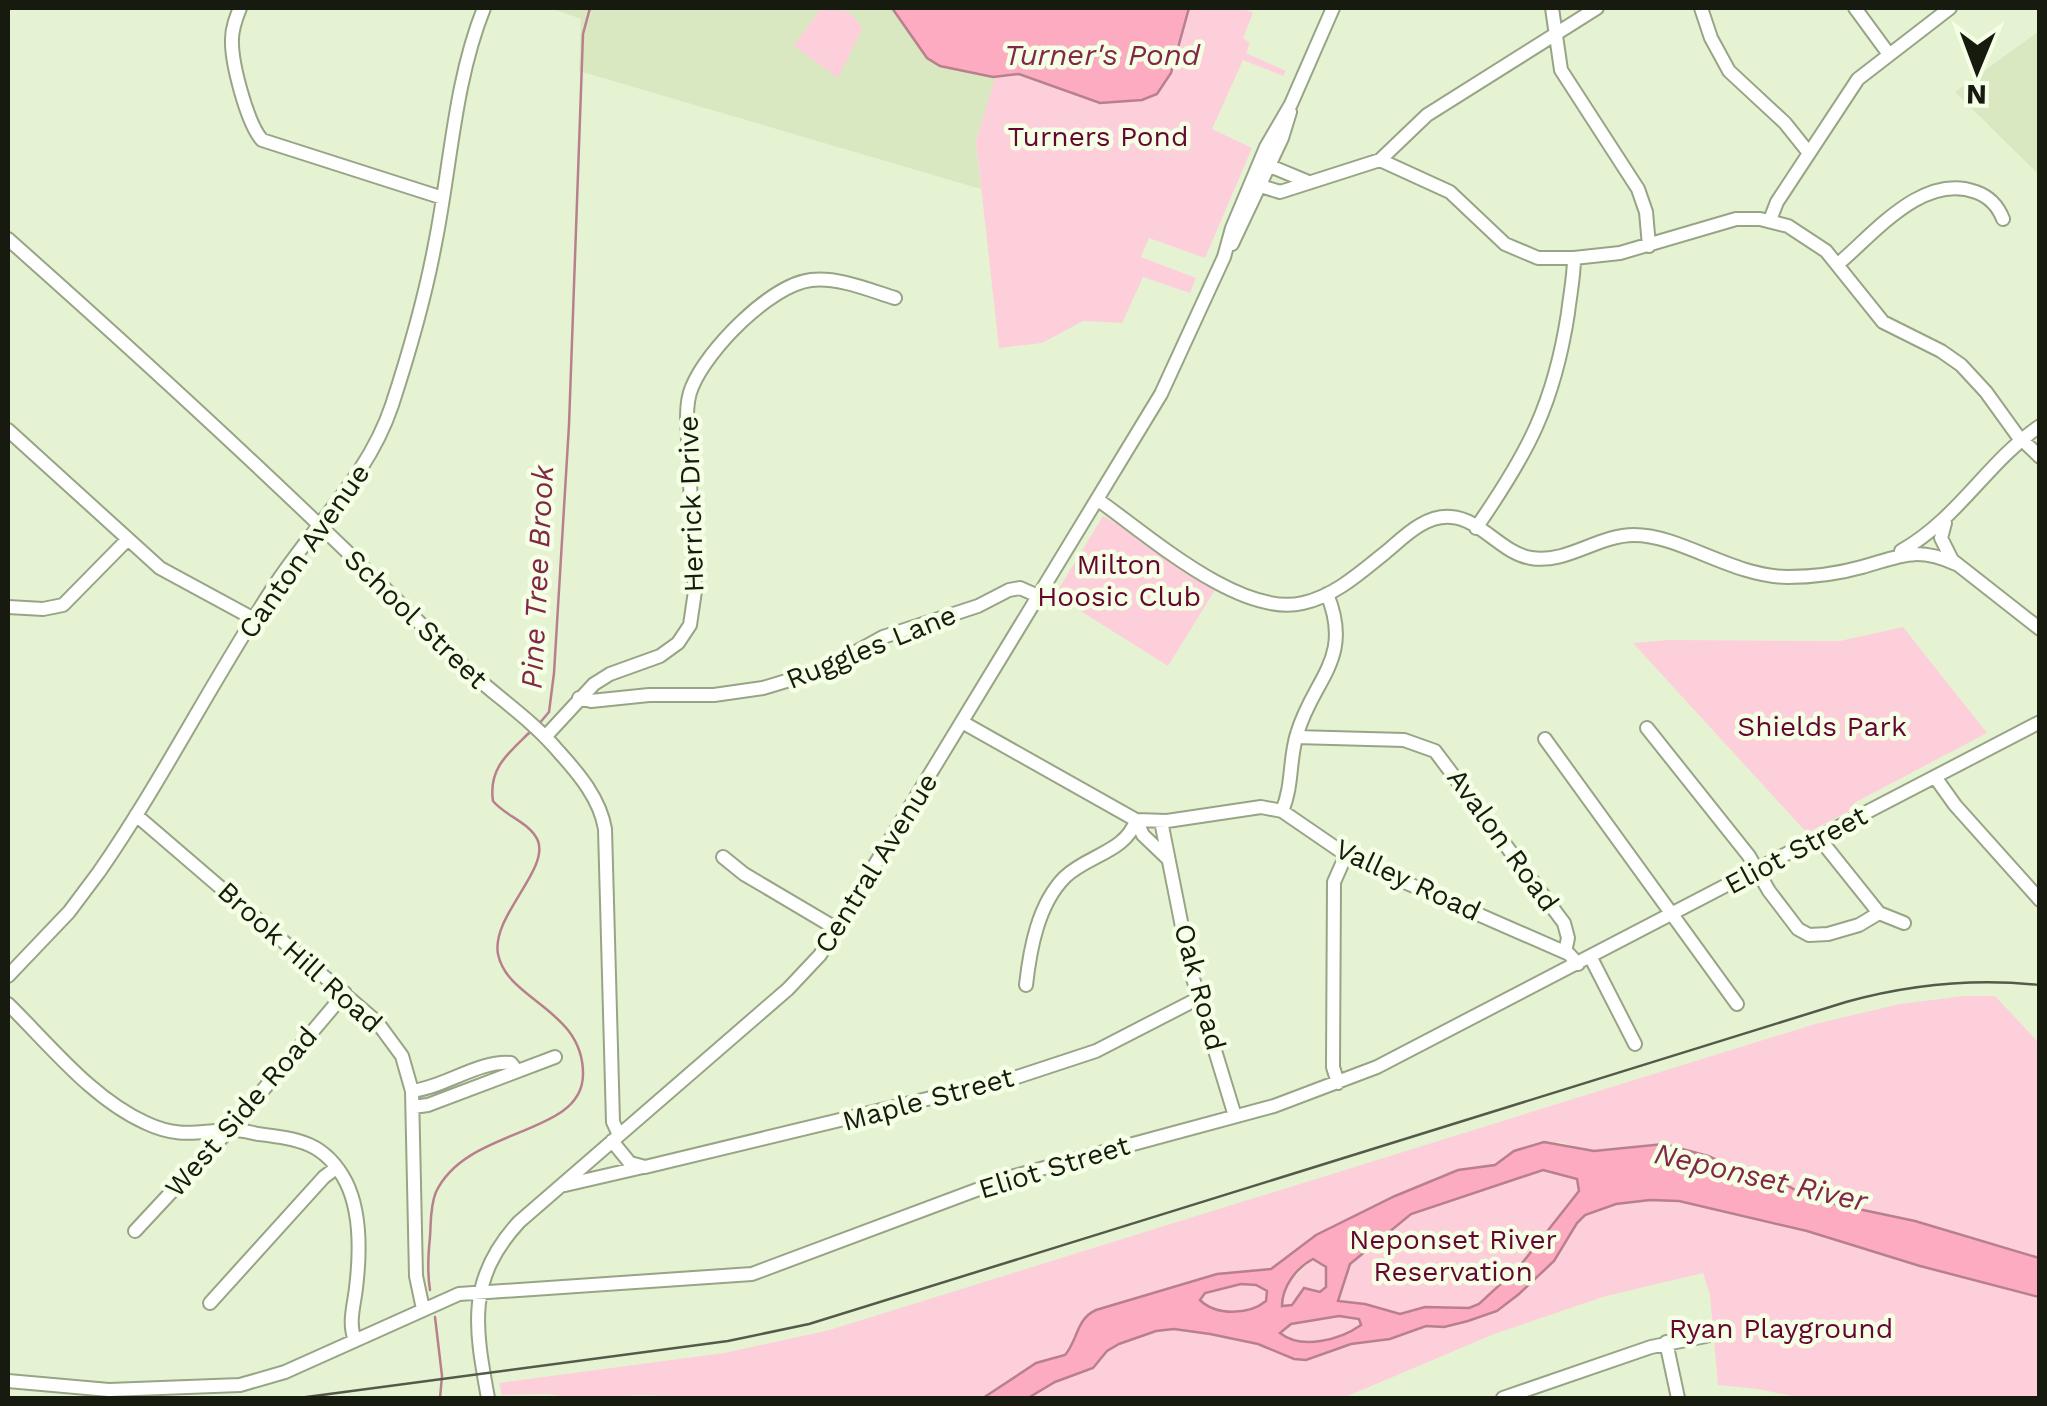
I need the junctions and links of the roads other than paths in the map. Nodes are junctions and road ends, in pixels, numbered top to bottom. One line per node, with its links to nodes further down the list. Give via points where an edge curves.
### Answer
1 (240, 8): 16 (street, via 233,54 262,140)
2 (484, 8): 16 (street, Canton Avenue, via 466,64)
3 (1333, 8): 13 (street, Central Avenue)
4 (1552, 8): 9 (street)
5 (1596, 8): 9 (street)
6 (1701, 8): 11 (street, via 1729,71)
7 (1855, 8): 10 (street)
8 (1950, 8): 10 (street)
9 (1556, 32): 12 (street, via 1427,115); 20 (street, via 1564,78 1638,188)
10 (1888, 53): 11 (street, via 1853,86)
11 (1809, 153): 18 (street)
12 (1380, 160): 14 (street); 21 (street, via 1450,192 1516,251)
13 (1264, 165): 14 (street); 15 (street, Central Avenue)
14 (1309, 180): 15 (street, via 1280,192)
15 (1256, 185): 28 (street, Central Avenue, via 1172,374)
16 (442, 198): 30 (street, Canton Avenue, via 427,280 388,417 359,475)
17 (2003, 218): 22 (street, via 1982,194 1940,188 1906,207)
18 (1770, 220): 20 (street, via 1728,220); 22 (street, via 1812,240)
19 (8, 239): 30 (street, School Street)
20 (1649, 246): 21 (street)
21 (1574, 258): 31 (street, via 1550,398)
22 (1838, 264): 26 (street, via 1883,322 1961,366)
23 (895, 298): 40 (street, Herrick Drive, via 835,281 788,286 758,305 702,370 686,418 695,591 690,624 666,652 604,676)
24 (2040, 426): 26 (street)
25 (8, 430): 32 (street)
26 (2021, 440): 27 (street); 29 (street)
27 (2040, 457)
28 (1098, 500): 35 (street, via 1202,573 1252,598 1286,606); 36 (street, Central Avenue)
29 (1946, 521): 33 (street); 34 (street, via 1943,544)
30 (319, 527): 38 (street, Canton Avenue); 44 (street, School Street)
31 (1476, 528): 33 (street, via 1507,550 1533,558 1638,535 1778,576 1839,573); 35 (street, via 1446,517 1422,524)
32 (128, 540): 37 (street, via 63,605); 38 (street, via 160,568)
33 (1892, 556): 34 (street, via 1916,552)
34 (1956, 564): 39 (street)
35 (1328, 594): 45 (street, via 1336,618 1334,651)
36 (1038, 596): 40 (street, Ruggles Lane, via 1009,590 883,636 823,670 764,688 714,696); 41 (street, Central Avenue)
37 (8, 607)
38 (254, 619): 49 (street, Canton Avenue)
39 (2040, 629)
40 (579, 698): 44 (street, Herrick Drive)
41 (962, 722): 50 (street); 61 (street, Central Avenue)
42 (2040, 722): 47 (street, Eliot Street)
43 (1646, 728): 56 (street)
44 (543, 735): 75 (street, School Street, via 588,788 604,820)
45 (1296, 737): 48 (street); 62 (street, Avalon Road, via 1404,740 1434,751 1564,923)
46 (1545, 739): 59 (street)
47 (1935, 777): 52 (street, Eliot Street); 57 (street)
48 (1282, 810): 51 (street); 53 (street, Valley Road)
49 (136, 815): 64 (street, Canton Avenue, via 70,912); 66 (street, Brook Hill Road)
50 (1136, 820): 51 (street); 55 (street, Oak Road); 65 (street, via 1127,839 1057,888 1038,925)
51 (1161, 822): 55 (street, Oak Road)
52 (1819, 838): 56 (street, Eliot Street); 58 (street)
53 (1346, 855): 62 (street, Valley Road); 73 (street, via 1334,882)
54 (723, 857): 61 (street)
55 (1166, 858): 67 (street, Oak Road)
56 (1758, 871): 58 (street, via 1803,933 1839,932); 59 (street, Eliot Street)
57 (2040, 900)
58 (1880, 913): 60 (street)
59 (1672, 915): 63 (street, Eliot Street); 69 (street)
60 (1904, 923)
61 (837, 929): 78 (street, Central Avenue, via 806,973)
62 (1564, 952): 63 (street, Valley Road)
63 (1584, 961): 70 (street); 73 (street, Eliot Street)
64 (8, 976)
65 (1026, 985)
66 (345, 993): 74 (street, Brook Hill Road, via 394,1043); 79 (street, West Side Road)
67 (1199, 998): 77 (street, Oak Road); 81 (street, Maple Street, via 1096,1051 1014,1078)
68 (8, 1004): 79 (street, via 99,1092 136,1118 191,1135)
69 (1738, 1004)
70 (1635, 1044)
71 (555, 1057): 72 (street)
72 (517, 1071): 74 (street, via 500,1062); 76 (street)
73 (1338, 1083): 77 (street, Eliot Street)
74 (412, 1091): 76 (street, Brook Hill Road)
75 (614, 1099): 78 (street); 80 (street, School Street)
76 (413, 1107): 87 (street, Brook Hill Road, via 415,1267)
77 (1235, 1116): 85 (street, Eliot Street, via 1020,1174 752,1274)
78 (632, 1124): 80 (street, Central Avenue)
79 (230, 1130): 82 (street, via 302,1141); 84 (street, West Side Road)
80 (616, 1138): 81 (street, via 630,1163); 83 (street, Central Avenue)
81 (645, 1167): 83 (street, Maple Street)
82 (336, 1168): 86 (street); 89 (street, via 349,1188 356,1225)
83 (560, 1186): 85 (street, Central Avenue, via 504,1240)
84 (135, 1231)
85 (478, 1293): 87 (street, Eliot Street); 93 (street, Central Avenue, via 477,1342)
86 (210, 1304)
87 (423, 1309): 89 (street, Eliot Street)
88 (1706, 1336): 90 (street)
89 (355, 1340): 91 (street, Eliot Street, via 277,1375 218,1387 109,1390)
90 (1666, 1342): 92 (street); 95 (street)
91 (8, 1381)
92 (1520, 1396): 94 (street)
93 (488, 1397)
94 (1503, 1398)
95 (1678, 1398)

